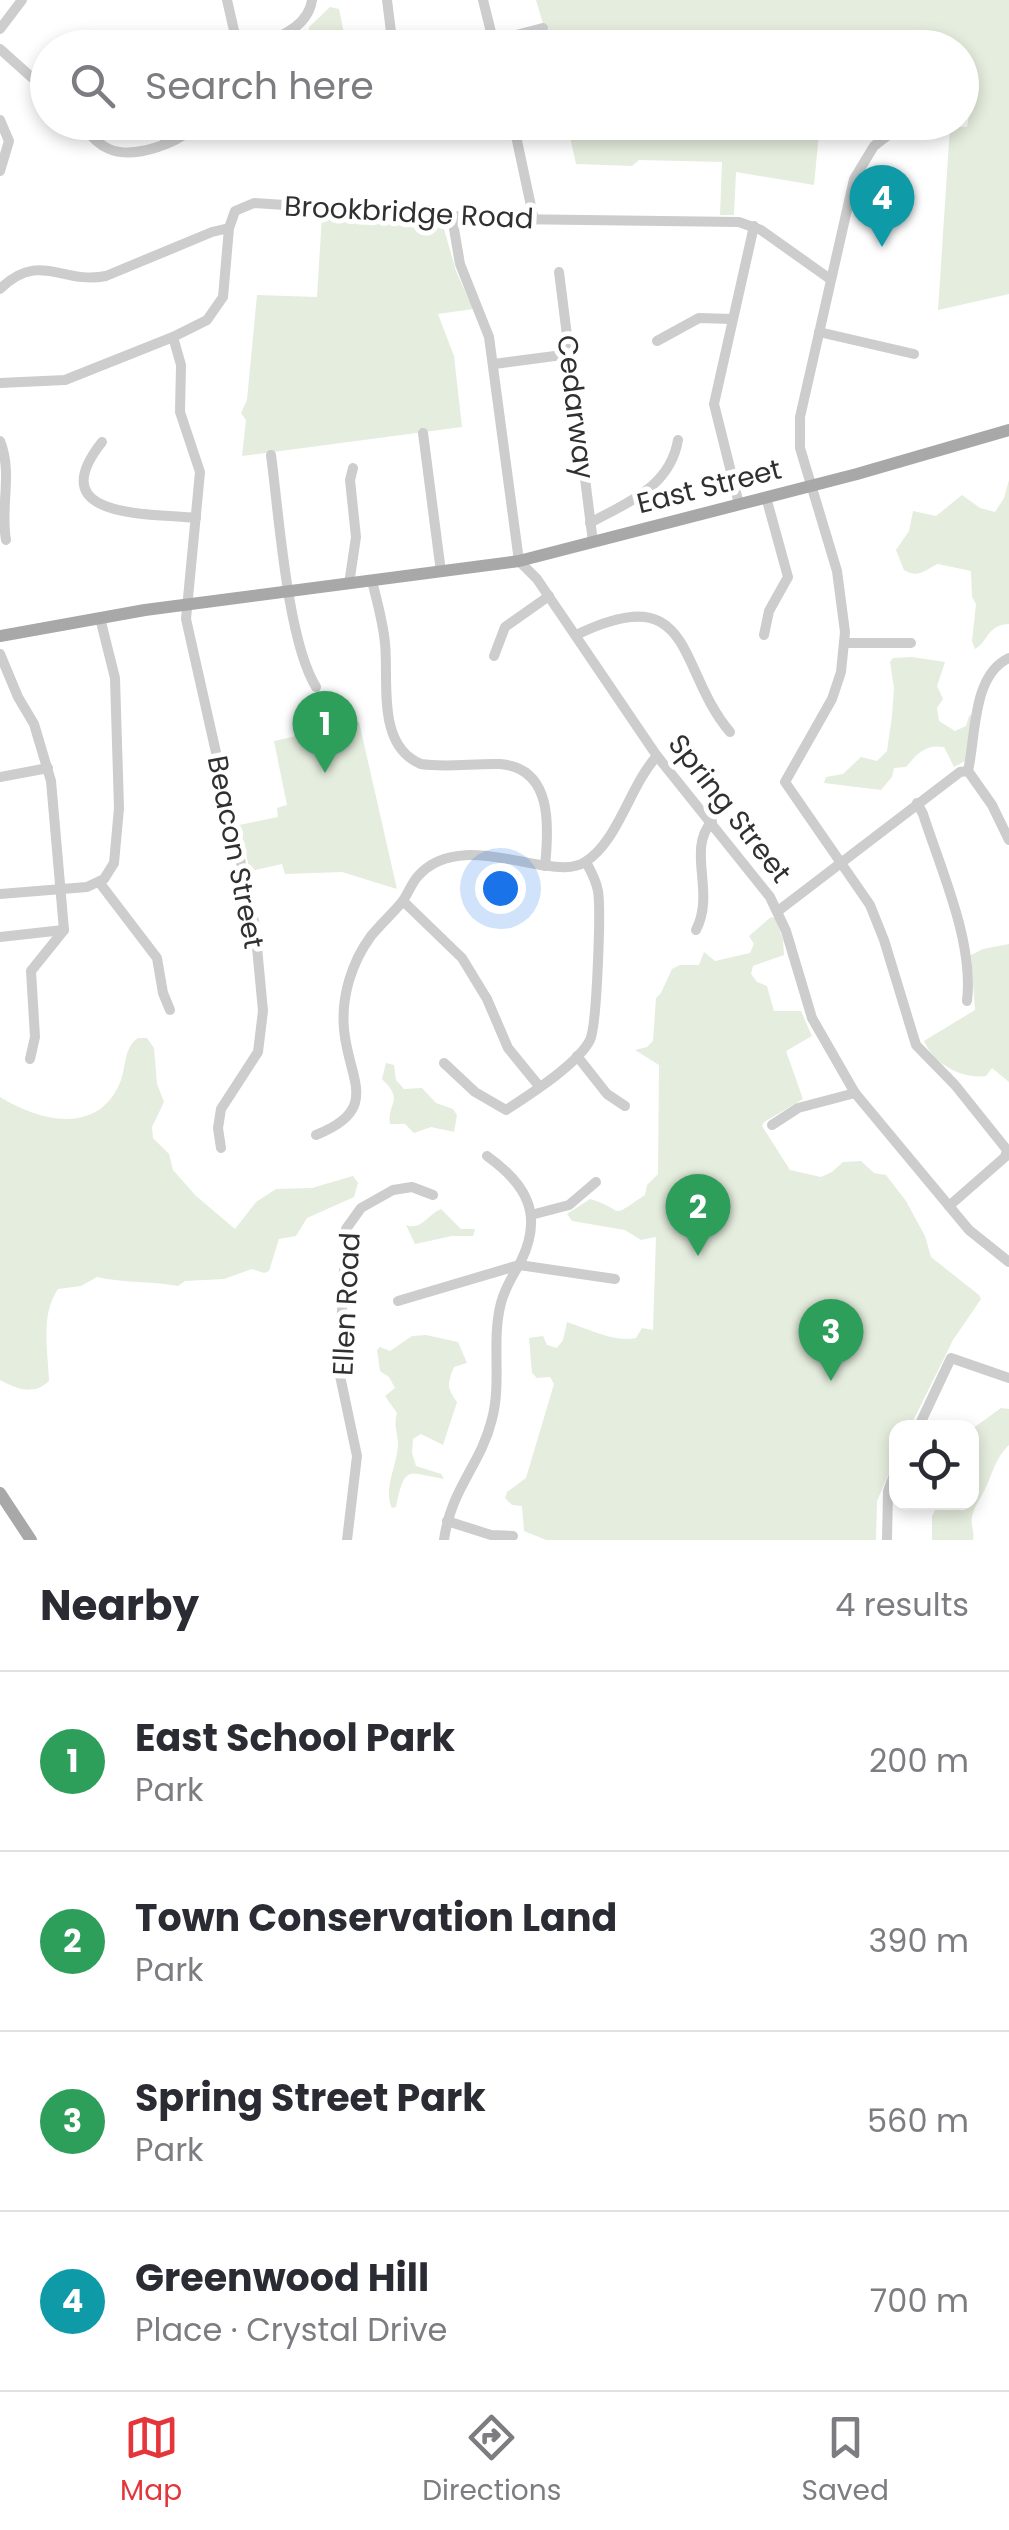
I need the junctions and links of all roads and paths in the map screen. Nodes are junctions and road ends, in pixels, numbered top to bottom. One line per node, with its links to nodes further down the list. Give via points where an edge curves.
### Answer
1 (22, 0): 7 (street)
2 (228, 0): 8 (street)
3 (312, 0): 9 (street, via 310,12)
4 (387, 0): 10 (street)
5 (483, 0): 11 (street)
6 (543, 28): 12 (street)
7 (0, 29)
8 (236, 30)
9 (288, 30)
10 (391, 30)
11 (490, 30)
12 (537, 30)
13 (0, 49): 14 (street)
14 (30, 76)
15 (0, 120): 22 (street, via 9,141)
16 (96, 140): 21 (street, via 115,151)
17 (165, 140): 21 (street)
18 (176, 140): 21 (street)
19 (517, 140): 24 (street)
20 (882, 140): 28 (street, via 858,169)
21 (166, 144)
22 (0, 170)
23 (452, 217): 24 (street, Brookbridge Road); 26 (street, Brookbridge Road, via 252,203 235,211); 36 (street, via 460,264)
24 (534, 220): 25 (street, Brookbridge Road)
25 (754, 226): 28 (street, Brookbridge Road); 30 (street)
26 (229, 228): 29 (street, Brookbridge Road, via 102,277 31,269); 32 (street, via 220,304 207,320)
27 (559, 272): 34 (street, Cedarway)
28 (830, 280): 31 (street)
29 (0, 289)
30 (732, 318): 33 (street, via 700,318); 47 (street, via 714,410)
31 (819, 332): 35 (street); 45 (street, via 798,432)
32 (173, 337): 37 (street, via 62,380); 49 (street, Beacon Street, via 181,365 180,412 200,466)
33 (657, 341)
34 (570, 354): 36 (street); 50 (street, Cedarway)
35 (914, 354)
36 (494, 364): 54 (street)
37 (0, 383)
38 (1009, 430): 45 (main road, East Street)
39 (423, 433): 55 (street)
40 (0, 440): 48 (street, via 6,460)
41 (678, 440): 50 (street, via 658,482)
42 (102, 442): 49 (street, via 83,476 92,501)
43 (271, 455): 59 (street)
44 (353, 468): 58 (street, via 356,537)
45 (811, 486): 46 (main road, East Street); 66 (street, via 840,586)
46 (766, 497): 47 (main road, East Street); 64 (street, via 788,577)
47 (739, 504): 52 (main road, East Street)
48 (1, 507): 51 (street)
49 (196, 518): 61 (street, Beacon Street)
50 (590, 523): 52 (street, Cedarway)
51 (6, 540)
52 (593, 542): 53 (main road, East Street)
53 (536, 558): 54 (main road, East Street); 56 (street, Spring Street)
54 (519, 562): 55 (main road); 56 (street, Spring Street)
55 (441, 572): 57 (main road)
56 (538, 579): 60 (street, Spring Street)
57 (372, 581): 58 (main road); 82 (street, via 384,636 387,711 400,748 420,764 504,764 526,774 545,804)
58 (349, 584): 59 (main road)
59 (290, 591): 61 (main road); 71 (street, via 305,668)
60 (548, 596): 63 (street, Spring Street); 69 (street, via 505,627)
61 (187, 606): 62 (main road); 101 (street, Beacon Street, via 255,926 263,1011 260,1048 221,1109)
62 (100, 618): 65 (main road); 83 (street, via 114,678 119,826 114,863)
63 (576, 634): 72 (street, via 635,618 666,624 681,639); 73 (street, Spring Street)
64 (764, 635)
65 (0, 636)
66 (844, 643): 67 (street); 81 (street, via 828,710 786,784)
67 (911, 644)
68 (0, 654): 74 (street)
69 (494, 656)
70 (1009, 658): 75 (street, via 988,676)
71 (316, 687)
72 (730, 732)
73 (657, 756): 78 (street, Spring Street); 80 (street)
74 (48, 768): 76 (street); 84 (street)
75 (968, 771): 77 (street); 79 (street)
76 (0, 776)
77 (917, 804): 81 (street); 91 (street, via 956,918 969,972)
78 (712, 821): 87 (street, Spring Street); 89 (street, via 700,840 704,910)
79 (1009, 840)
80 (586, 862): 82 (street); 93 (street, via 599,896 595,1016)
81 (841, 862): 87 (street); 102 (street, via 878,925 916,1045)
82 (545, 866): 86 (street, via 454,856 422,873)
83 (100, 882): 84 (street); 92 (street, via 158,958)
84 (61, 890): 85 (street); 88 (street)
85 (0, 894)
86 (402, 901): 96 (street, via 468,967 508,1048); 100 (street, via 362,950 347,987 344,1031 357,1084 354,1107 344,1122)
87 (778, 911): 97 (street, Spring Street, via 812,1018)
88 (64, 930): 90 (street); 94 (street, via 30,972)
89 (696, 930)
90 (0, 936)
91 (967, 1001)
92 (170, 1010)
93 (577, 1056): 96 (street); 98 (street)
94 (30, 1059)
95 (444, 1063): 96 (street, via 505,1110)
96 (539, 1086)
97 (855, 1093): 99 (street, via 798,1108); 106 (street, Spring Street)
98 (625, 1106)
99 (772, 1125)
100 (316, 1135)
101 (221, 1148)
102 (1007, 1153): 106 (street)
103 (487, 1156): 107 (street, via 517,1182)
104 (596, 1182): 107 (street, via 569,1205)
105 (433, 1194): 119 (street, Ellen Road, via 393,1190 361,1208 346,1229 339,1371 356,1456)
106 (949, 1206): 108 (street, Spring Street)
107 (531, 1215): 109 (street)
108 (1009, 1262)
109 (519, 1265): 110 (street); 111 (street); 116 (street, via 500,1308 491,1423)
110 (615, 1279)
111 (398, 1301)
112 (1009, 1378): 113 (street, via 952,1358)
113 (922, 1420)
114 (889, 1488): 121 (street)
115 (0, 1493): 118 (main road)
116 (446, 1521): 117 (street); 120 (street)
117 (513, 1536)
118 (31, 1540)
119 (348, 1540)
120 (444, 1540)
121 (887, 1540)

